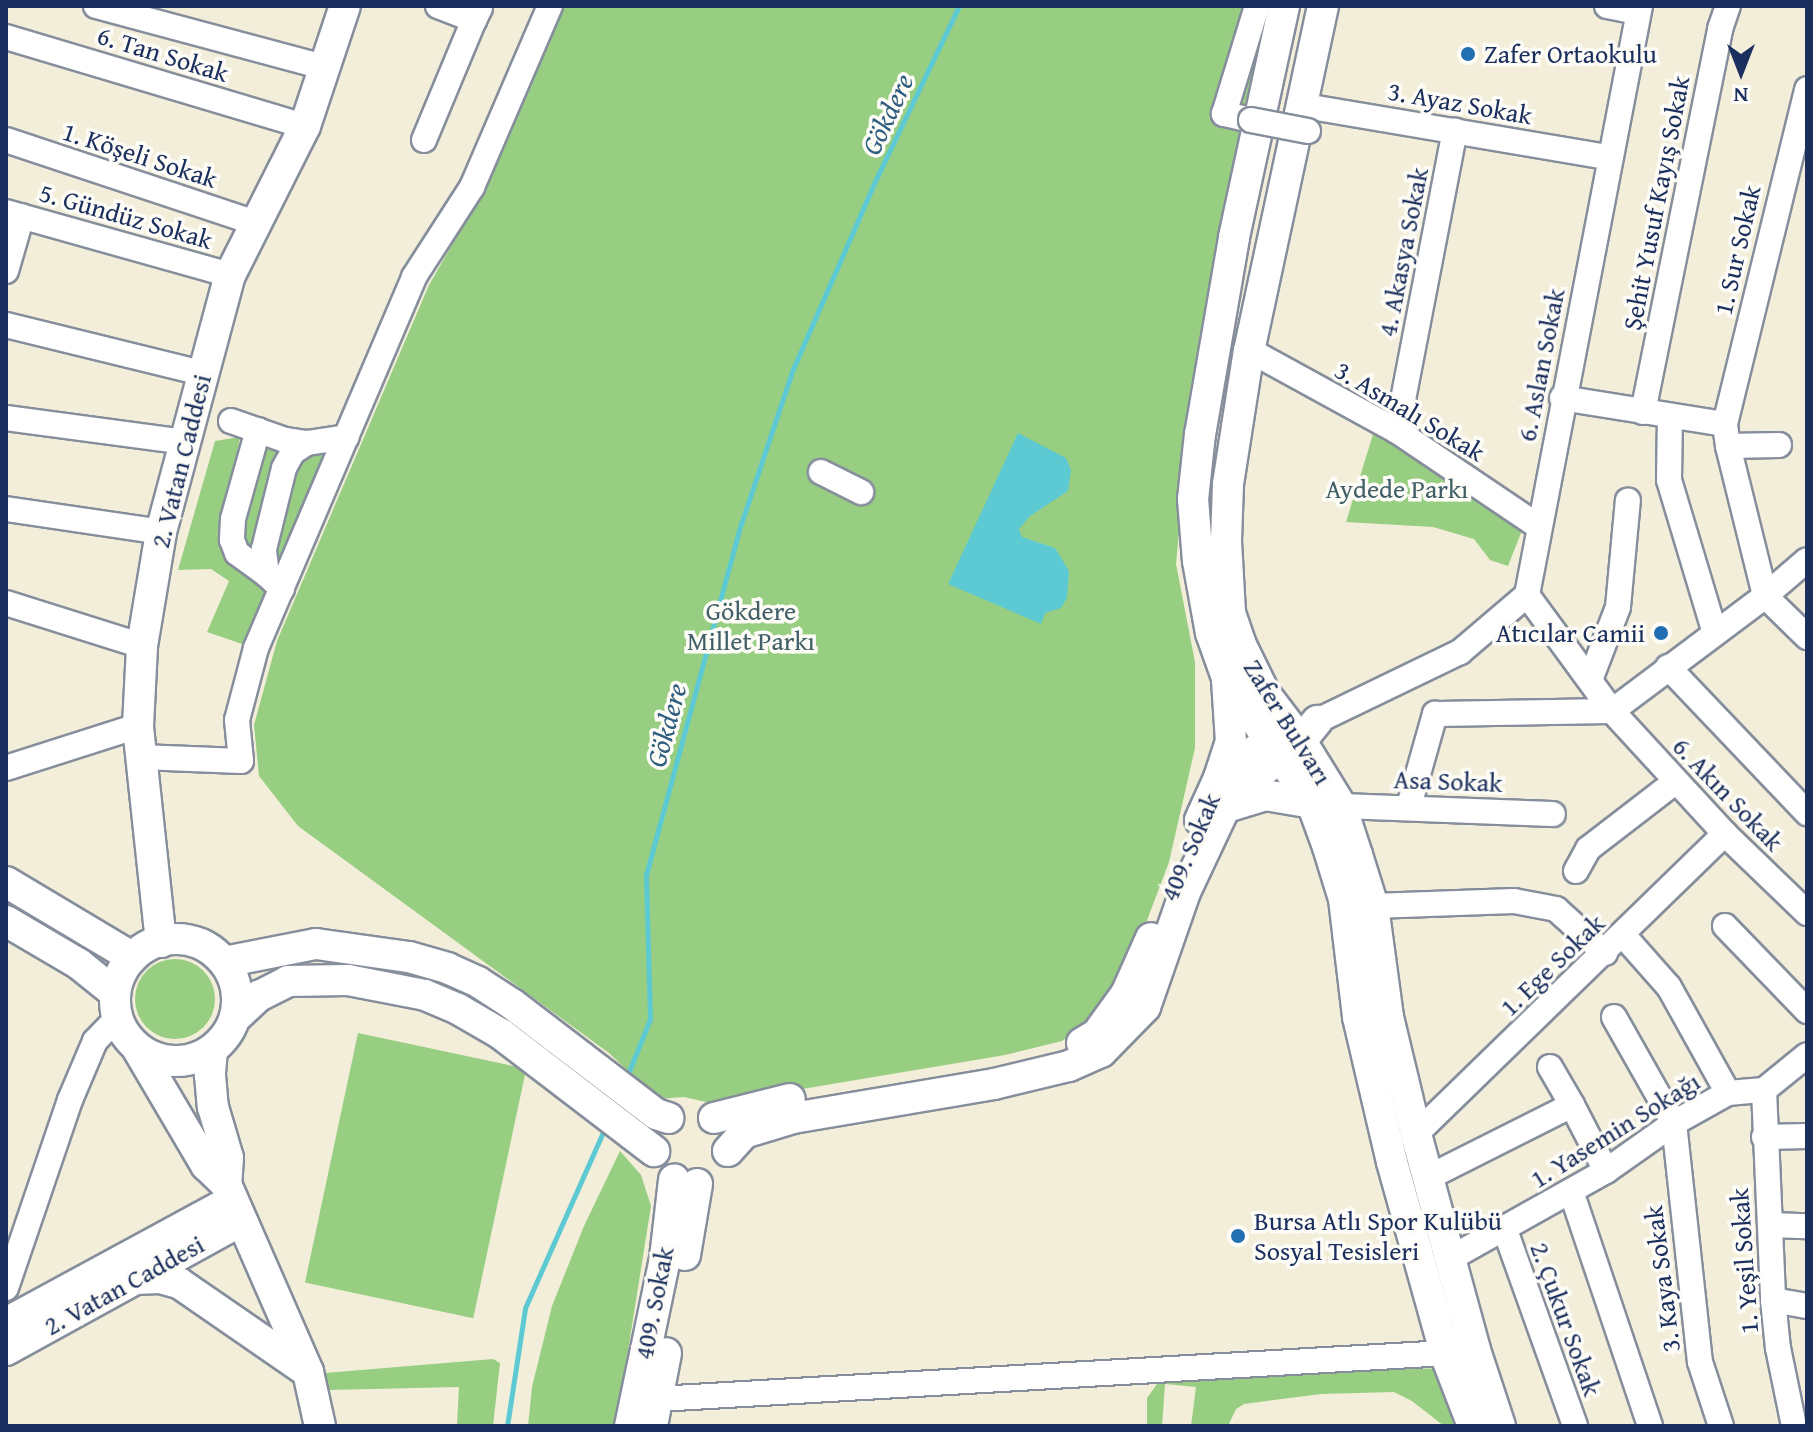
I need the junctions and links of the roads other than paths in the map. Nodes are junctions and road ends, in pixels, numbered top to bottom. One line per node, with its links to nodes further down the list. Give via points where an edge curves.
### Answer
1 (96, 6): 15 (street)
2 (345, 6): 15 (main road, 2. Vatan Caddesi)
3 (438, 6): 12 (street)
4 (550, 6): 38 (street, via 472,187 414,277)
5 (1257, 6): 17 (street, 3. Ayaz Sokak, bridge, via 1224,114 1251,120)
6 (1284, 6): 57 (main road, Zafer Bulvarı, via 1234,238 1193,499 1200,576)
7 (1323, 6): 14 (main road, Zafer Bulvarı)
8 (1335, 6): 14 (street)
9 (1607, 6): 11 (street)
10 (1728, 6): 31 (street, Şehit Yusuf Kayış Sokak)
11 (1639, 9): 22 (street, 6. Aslan Sokak)
12 (478, 13): 21 (street)
13 (6, 37): 18 (street, 6. Tan Sokak)
14 (1312, 55): 17 (main road, Zafer Bulvarı)
15 (324, 67): 18 (main road, 2. Vatan Caddesi)
16 (1807, 89): 37 (street, 1. Sur Sokak)
17 (1303, 118): 19 (street, 3. Ayaz Sokak); 28 (main road, Zafer Bulvarı)
18 (305, 126): 24 (main road, 2. Vatan Caddesi)
19 (1455, 131): 22 (street, 3. Ayaz Sokak); 36 (street, 4. Akasya Sokak)
20 (6, 140): 24 (street, 1. Köşeli Sokak)
21 (424, 140)
22 (1611, 158): 30 (street, 6. Aslan Sokak)
23 (14, 214): 25 (street); 26 (street, 5. Gündüz Sokak)
24 (255, 223): 26 (main road, 2. Vatan Caddesi)
25 (6, 271)
26 (230, 275): 29 (main road, 2. Vatan Caddesi)
27 (6, 325): 29 (street)
28 (1249, 350): 36 (street, 3. Asmalı Sokak); 61 (main road, Zafer Bulvarı, via 1228,484 1230,613 1265,694)
29 (201, 373): 39 (main road, 2. Vatan Caddesi)
30 (1562, 398): 31 (street); 46 (street, 6. Aslan Sokak)
31 (1643, 412): 32 (street)
32 (1670, 416): 37 (street); 53 (street, via 1669,480)
33 (6, 418): 39 (street)
34 (231, 421): 35 (street)
35 (258, 430): 40 (street); 49 (street, via 232,540 237,553)
36 (1397, 431): 46 (street, 3. Asmalı Sokak)
37 (1727, 435): 41 (street); 51 (street)
38 (347, 437): 40 (street); 49 (street)
39 (186, 442): 47 (main road, 2. Vatan Caddesi)
40 (307, 443): 49 (street, via 293,452 280,481 264,549)
41 (1779, 445)
42 (821, 472): 43 (street)
43 (861, 492)
44 (1628, 500): 58 (street, via 1618,607)
45 (6, 509): 47 (street)
46 (1538, 526): 50 (street, 6. Aslan Sokak)
47 (161, 532): 55 (main road, 2. Vatan Caddesi)
48 (1807, 560): 51 (street)
49 (275, 582): 62 (street, via 237,720 241,761)
50 (1527, 595): 58 (street); 61 (street, via 1460,652)
51 (1765, 596): 53 (street); 54 (street)
52 (6, 603): 55 (street)
53 (1715, 633): 56 (street)
54 (1807, 637)
55 (142, 646): 60 (main road, 2. Vatan Caddesi)
56 (1668, 667): 59 (street); 69 (street)
57 (1227, 678): 61 (main road, Zafer Bulvarı); 64 (main road, via 1231,742)
58 (1590, 680): 59 (street)
59 (1612, 711): 65 (street, 6. Akın Sokak); 67 (street, via 1435,714)
60 (138, 726): 62 (main road, 2. Vatan Caddesi); 63 (street)
61 (1292, 736): 64 (main road, 409. Sokak); 66 (main road, Zafer Bulvarı); 68 (main road, 409. Sokak)
62 (140, 757): 79 (main road, 2. Vatan Caddesi)
63 (6, 768)
64 (1219, 778): 96 (main road, 409. Sokak, via 1132,982 1097,1034 1060,1057 995,1073 786,1100)
65 (1675, 782): 71 (street, 6. Akın Sokak); 72 (street, via 1588,849)
66 (1326, 804): 67 (street, Asa Sokak); 68 (main road, via 1265,795); 74 (main road, Zafer Bulvarı); 118 (main road, Zafer Bulvarı, via 1358,1017 1392,1162)
67 (1409, 806): 70 (street, Asa Sokak)
68 (1224, 809): 102 (main road, 409. Sokak, via 1185,892 1145,1007 1101,1052 1069,1066 994,1084 781,1121 744,1133)
69 (1807, 813)
70 (1553, 814)
71 (1725, 834): 75 (street, 6. Akın Sokak); 78 (street, 1. Ege Sokak)
72 (1576, 871)
73 (6, 882): 81 (main road)
74 (1373, 906): 80 (street, via 1514,901 1556,909); 98 (main road, Zafer Bulvarı, via 1388,1017)
75 (1807, 913)
76 (6, 921): 83 (main road, via 79,964)
77 (1725, 926): 84 (street)
78 (1623, 935): 80 (street, 1. Ege Sokak); 93 (street, via 1669,987)
79 (161, 942): 81 (main road); 82 (main road, via 190,941 209,948)
80 (1605, 953): 98 (street, 1. Ege Sokak)
81 (132, 957): 83 (main road, via 120,974)
82 (224, 962): 86 (main road, via 238,998); 91 (main road, via 316,944 409,957 478,982)
83 (116, 1005): 87 (main road, via 123,1033); 113 (street, via 70,1100)
84 (1807, 1011)
85 (1614, 1017): 97 (street)
86 (235, 1018): 88 (main road); 91 (main road, via 259,996 288,981 317,978 389,988 458,1009)
87 (137, 1048): 88 (main road, via 175,1062); 107 (main road, via 206,1165)
88 (212, 1050): 107 (main road, via 213,1107)
89 (1807, 1055): 92 (street)
90 (1550, 1067): 94 (street)
91 (582, 1076): 95 (main road); 101 (main road)
92 (1764, 1090): 93 (street, 1. Yasemin Sokağı); 100 (street, 1. Yeşil Sokak)
93 (1728, 1093): 97 (street, 1. Yasemin Sokağı)
94 (1572, 1105): 103 (street); 104 (street)
95 (662, 1116): 96 (main road, via 691,1110); 101 (main road)
96 (714, 1118): 102 (main road)
97 (1674, 1123): 103 (street, 1. Yasemin Sokağı); 126 (street, 3. Kaya Sokak, via 1700,1362)
98 (1416, 1134): 104 (main road, Zafer Bulvarı)
99 (1807, 1136): 100 (street)
100 (1764, 1137): 108 (street, 1. Yeşil Sokak)
101 (649, 1147): 105 (main road, via 664,1173)
102 (728, 1151): 105 (main road, via 718,1173)
103 (1606, 1171): 106 (street, 1. Yasemin Sokağı)
104 (1429, 1177): 111 (main road, Zafer Bulvarı)
105 (685, 1182): 120 (main road, 409. Sokak)
106 (1571, 1191): 110 (street, 1. Yasemin Sokağı); 125 (street)
107 (234, 1201): 112 (main road, 2. Vatan Caddesi); 116 (main road, 2. Vatan Caddesi); 119 (main road)
108 (1770, 1225): 109 (street); 114 (street, 1. Yeşil Sokak)
109 (1807, 1226)
110 (1505, 1230): 111 (street, 1. Yasemin Sokağı); 124 (street, 2. Çukur Sokak)
111 (1451, 1258): 118 (main road, Zafer Bulvarı)
112 (133, 1279): 117 (main road, 2. Vatan Caddesi); 119 (main road, via 179,1283)
113 (6, 1288)
114 (1773, 1300): 115 (street); 127 (street, 1. Yeşil Sokak)
115 (1807, 1306)
116 (6, 1323)
117 (6, 1350)
118 (1460, 1353): 120 (street); 122 (main road, Zafer Bulvarı); 123 (main road, Zafer Bulvarı)
119 (308, 1372): 121 (main road)
120 (643, 1413)
121 (320, 1426)
122 (1473, 1426)
123 (1500, 1426)
124 (1575, 1426)
125 (1650, 1426)
126 (1721, 1426)
127 (1794, 1426)

